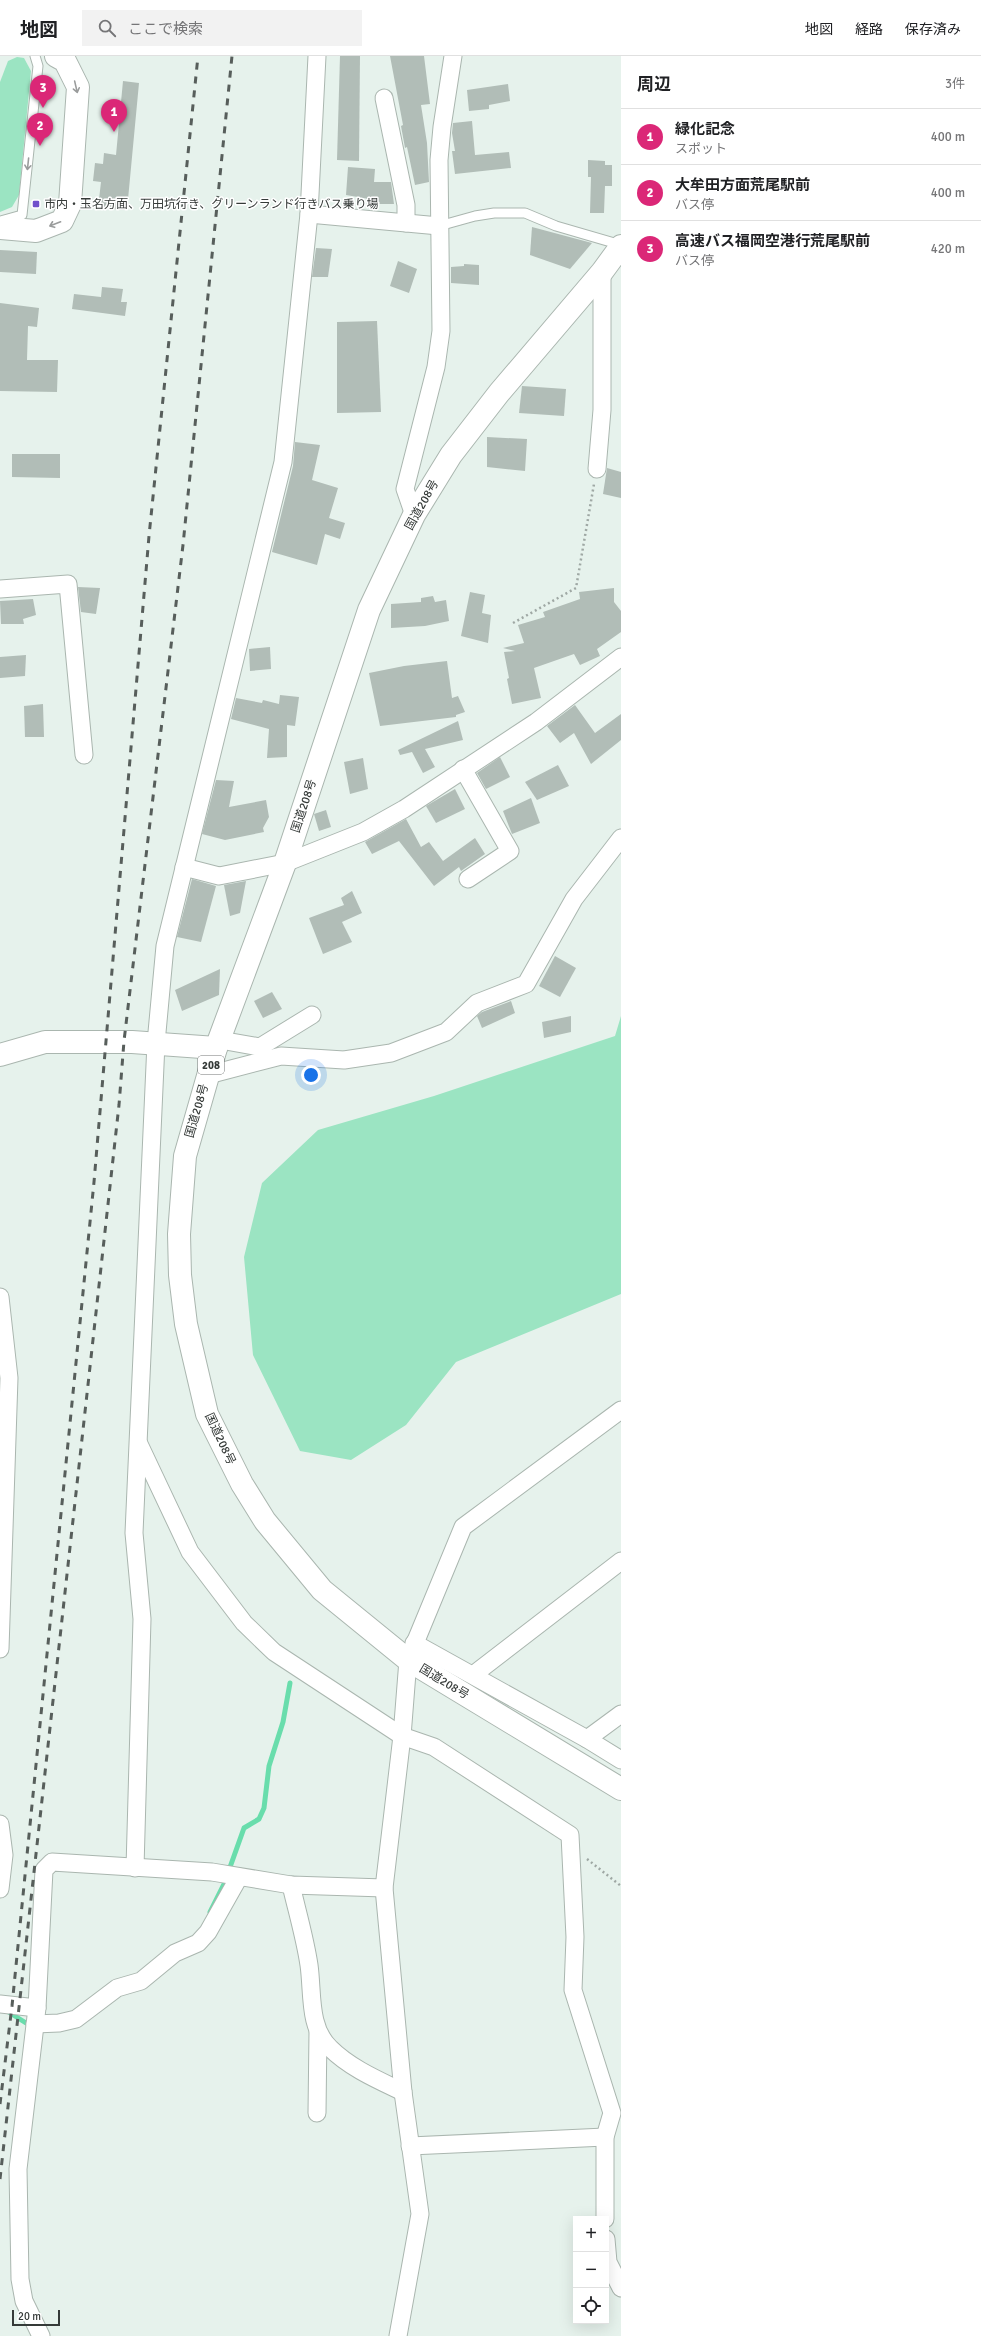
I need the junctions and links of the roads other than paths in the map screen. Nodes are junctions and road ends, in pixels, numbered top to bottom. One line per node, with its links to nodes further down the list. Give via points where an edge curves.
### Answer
1 (34, 56): 7 (lane, one-way to 7, via 38,66 22,215)
2 (56, 56): 10 (main road, one-way to 10, via 66,61 78,87 70,204 62,221 36,231)
3 (317, 56): 6 (street)
4 (453, 56): 9 (street, via 442,127)
5 (384, 98): 8 (street, via 406,205)
6 (309, 214): 8 (street); 21 (street, via 283,462)
7 (0, 222)
8 (406, 223): 9 (street)
9 (439, 226): 11 (lane, via 488,214 525,214); 14 (street, via 441,331 436,367 405,489)
10 (0, 228)
11 (621, 246): 12 (main road, 国道208号 / 208)
12 (602, 272): 13 (street, via 602,410); 14 (main road, 国道208号 / 208, via 499,393 451,455)
13 (597, 469)
14 (414, 515): 20 (main road, 国道208号 / 208, via 369,610)
15 (0, 589): 17 (street, via 68,584)
16 (621, 657): 18 (street, via 536,722)
17 (84, 755)
18 (463, 769): 20 (street, via 404,809 362,832); 22 (street, via 510,851)
19 (621, 838): 27 (street, via 574,899 526,984 477,1003 446,1032 391,1053 344,1060 281,1056)
20 (285, 863): 21 (street, via 219,876); 25 (main road, 国道208号 / 208)
21 (184, 867): 24 (street, via 165,946)
22 (468, 879)
23 (312, 1015): 25 (street, via 260,1047)
24 (156, 1043): 25 (main road); 26 (main road, via 45,1042); 30 (street)
25 (218, 1044): 27 (main road, 国道208号 / 208)
26 (0, 1055)
27 (208, 1075): 34 (main road, 国道208号 / 208, via 185,1156 179,1234 180,1275 186,1324 207,1414 242,1484 265,1521 322,1590)
28 (0, 1297): 32 (street, via 9,1378)
29 (621, 1410): 34 (street, via 463,1527)
30 (138, 1440): 37 (street, via 190,1552 244,1623 274,1652); 43 (street, via 134,1533 142,1619)
31 (621, 1561): 35 (street)
32 (1, 1608): 33 (street)
33 (0, 1649)
34 (411, 1651): 35 (street); 37 (street); 40 (main road, 国道208号 / 208)
35 (473, 1675): 38 (street)
36 (621, 1714): 38 (street)
37 (402, 1736): 46 (street); 53 (street, via 434,1747 570,1835 575,1937 573,1990)
38 (587, 1739): 39 (street)
39 (621, 1760)
40 (621, 1789)
41 (0, 1824): 42 (street, via 4,1855)
42 (1, 1865): 47 (street)
43 (135, 1868): 44 (street, via 212,1872); 49 (street, via 52,1862 44,1870)
44 (239, 1877): 45 (street); 49 (street, via 208,1932 198,1943 175,1952 141,1981 117,1988 76,2019 59,2023)
45 (291, 1885): 46 (street); 50 (street, via 309,1965 312,2011)
46 (384, 1888): 51 (street)
47 (0, 1889)
48 (0, 2004): 49 (street)
49 (36, 2016): 59 (street, via 18,2169 20,2271 24,2301)
50 (318, 2032): 51 (street, via 330,2048 370,2076); 52 (street)
51 (403, 2092): 55 (street)
52 (317, 2113)
53 (616, 2113): 54 (street)
54 (605, 2137): 55 (street); 56 (street)
55 (410, 2146): 60 (street, via 420,2214)
56 (605, 2216)
57 (607, 2252): 58 (street, via 608,2262)
58 (621, 2288)
59 (41, 2336)
60 (398, 2336)

